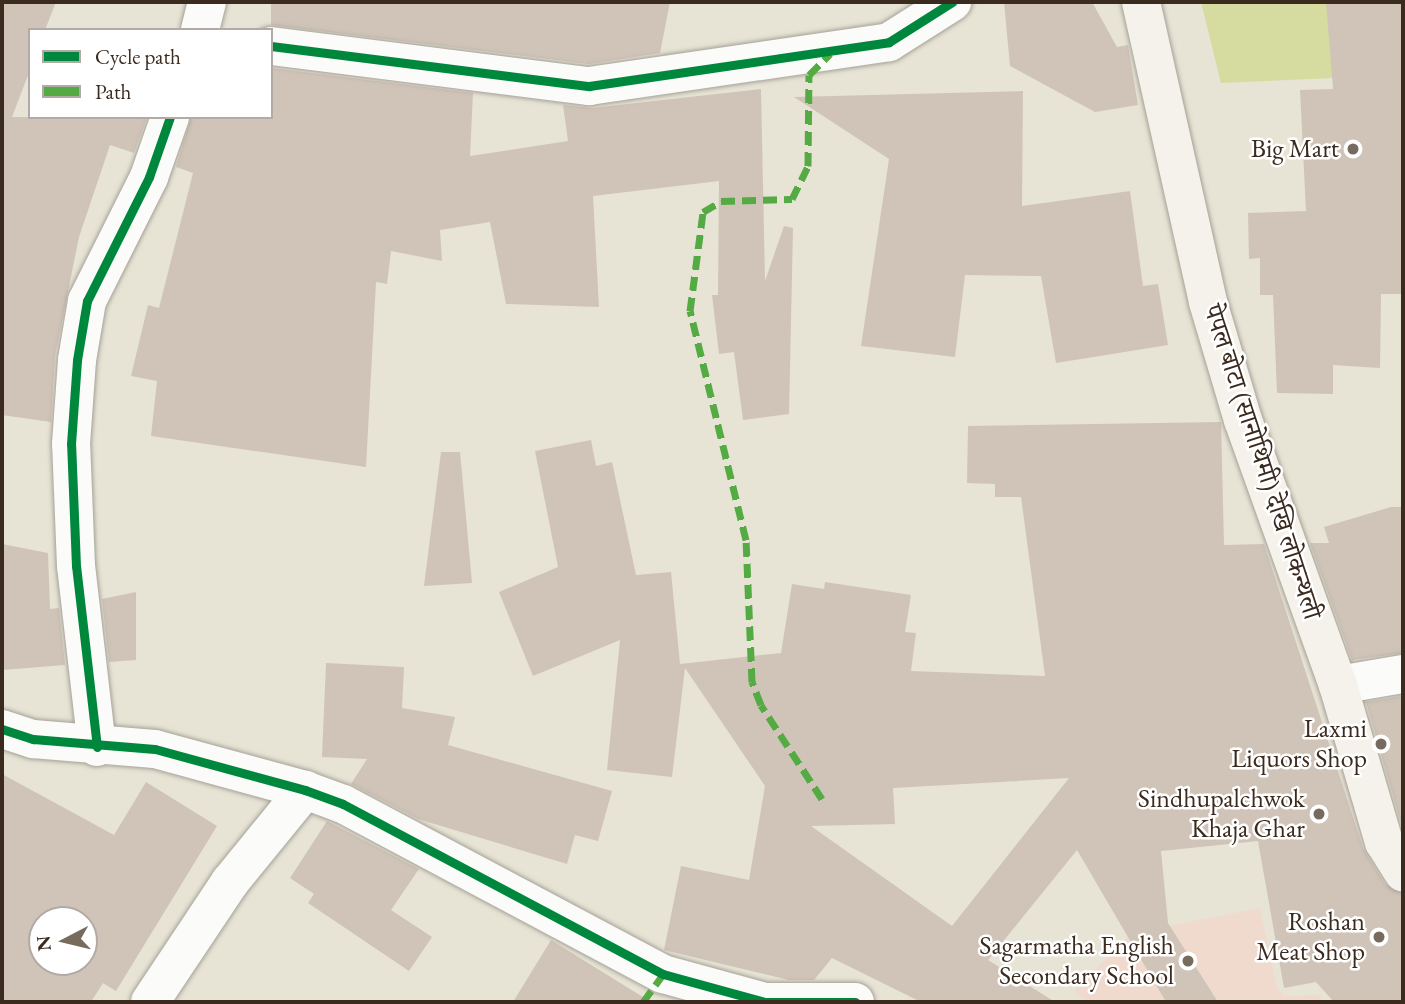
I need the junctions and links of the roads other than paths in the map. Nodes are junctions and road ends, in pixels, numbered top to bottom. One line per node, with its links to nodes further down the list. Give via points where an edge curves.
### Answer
1 (207, 2): 4 (street)
2 (953, 2): 5 (street, via 889,42 589,86)
3 (1142, 2): 8 (main road, पेपल बोटा (सानोथिमी) देखि लोकन्थली, via 1208,302)
4 (200, 28)
5 (273, 46)
6 (169, 119): 10 (street, via 149,177 87,301 77,360 71,444 76,566)
7 (1403, 674): 8 (street)
8 (1338, 685): 12 (main road, पेपल बोटा (सानोथिमी) देखि लोकन्थली, via 1384,842)
9 (2, 729): 10 (street)
10 (97, 747): 11 (street, via 155,749)
11 (305, 790): 13 (street, via 230,882); 14 (street, via 343,804 663,974 765,1002)
12 (1403, 872)
13 (150, 1002)
14 (855, 1002)

